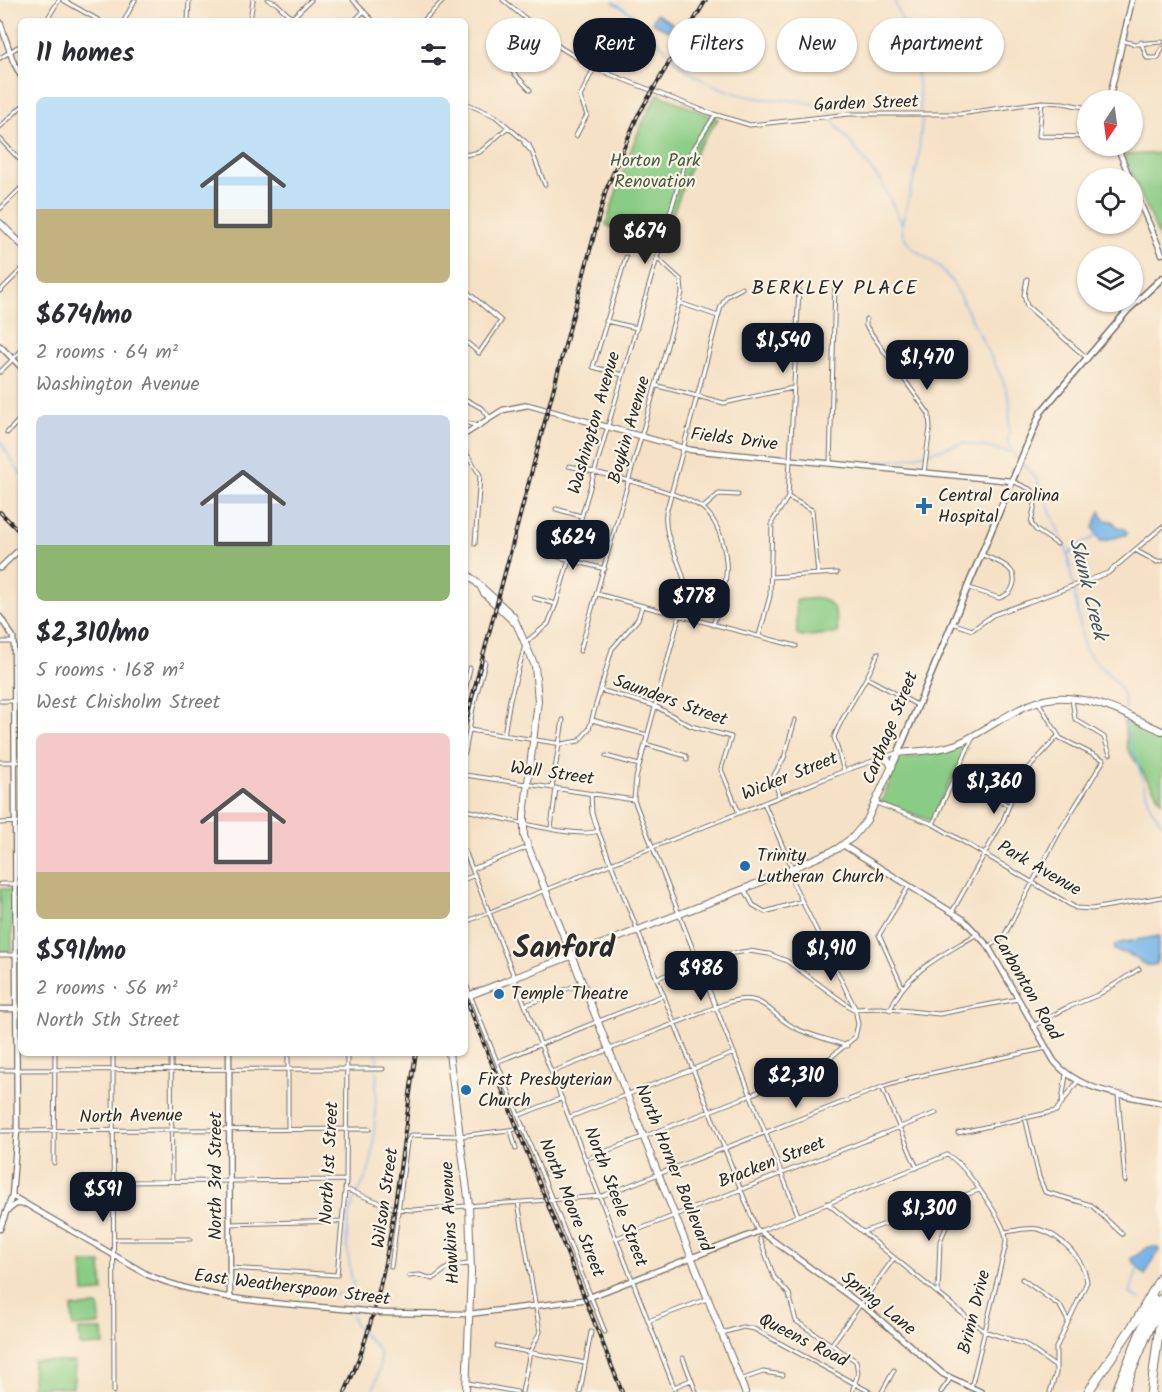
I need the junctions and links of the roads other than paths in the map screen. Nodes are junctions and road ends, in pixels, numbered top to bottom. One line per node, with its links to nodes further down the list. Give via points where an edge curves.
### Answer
1 (61, 0): 12 (street); 13 (street)
2 (135, 0): 14 (street)
3 (189, 0): 15 (street)
4 (253, 0): 16 (street)
5 (268, 0): 17 (street)
6 (311, 0): 18 (street)
7 (353, 0): 11 (street)
8 (444, 0): 21 (street)
9 (503, 0): 22 (street, Garden Street)
10 (1132, 0): 24 (street)
11 (364, 11): 19 (street); 20 (street)
12 (48, 18)
13 (94, 18)
14 (126, 18)
15 (188, 18)
16 (250, 18)
17 (291, 18)
18 (295, 18)
19 (357, 18)
20 (371, 18)
21 (426, 18)
22 (524, 18)
23 (0, 24): 29 (street)
24 (1123, 41): 25 (street); 36 (street)
25 (1141, 42): 26 (street); 28 (street, via 1147,58 1158,58)
26 (1162, 42)
27 (18, 47): 29 (street)
28 (1162, 48)
29 (10, 52): 30 (street); 31 (street)
30 (0, 58)
31 (18, 69)
32 (513, 72): 35 (street)
33 (592, 72): 44 (street, via 580,97 587,115)
34 (604, 72): 41 (street, Garden Street)
35 (530, 90)
36 (1111, 90)
37 (1042, 102): 39 (street, Garden Street); 41 (street, Garden Street, via 960,114 849,114 761,125); 45 (street, via 1039,136)
38 (468, 104): 43 (street)
39 (1077, 106)
40 (18, 110): 42 (street)
41 (715, 115): 57 (street, Washington Avenue, via 685,162)
42 (0, 127)
43 (508, 127): 47 (street, via 480,152); 49 (street, via 532,152)
44 (576, 136)
45 (1077, 137)
46 (0, 139): 48 (street)
47 (468, 154)
48 (18, 158)
49 (545, 185)
50 (18, 191): 51 (street)
51 (0, 209)
52 (1143, 210): 55 (street)
53 (0, 223): 54 (main road)
54 (18, 241)
55 (1162, 254)
56 (626, 256): 69 (street)
57 (658, 259): 66 (street, Boykin Avenue, via 681,280); 70 (street, Washington Avenue)
58 (18, 273): 64 (street)
59 (1162, 278): 74 (main road, Carthage Street)
60 (1027, 279): 74 (street, via 1023,295 1027,306)
61 (835, 285): 96 (street)
62 (742, 288): 67 (street, via 727,296)
63 (799, 290): 82 (street)
64 (0, 291)
65 (468, 293): 71 (street, via 501,321 479,353)
66 (680, 303): 67 (street); 81 (street, Boykin Avenue)
67 (718, 316): 83 (street)
68 (866, 320): 80 (street, via 866,326)
69 (606, 321): 70 (street); 79 (street, via 593,368)
70 (637, 328): 79 (street, Washington Avenue)
71 (468, 344)
72 (0, 346): 75 (street)
73 (18, 354): 75 (street)
74 (1087, 358): 100 (main road, Carthage Street, via 1041,412)
75 (13, 359): 76 (street); 78 (street)
76 (18, 364)
77 (927, 364): 80 (street)
78 (0, 372)
79 (623, 375): 89 (street, Washington Avenue)
80 (904, 379): 99 (street, via 930,418)
81 (657, 386): 83 (street); 92 (street, Boykin Avenue)
82 (793, 388): 83 (street, via 724,403); 95 (street)
83 (696, 397): 93 (street)
84 (468, 401): 85 (street)
85 (490, 418): 88 (street, Fields Drive); 89 (street, Fields Drive, via 511,407 528,405)
86 (18, 421): 91 (street)
87 (468, 423): 88 (street)
88 (477, 426): 90 (street, Fields Drive)
89 (608, 428): 92 (street, Fields Drive); 98 (street, Washington Avenue)
90 (468, 432)
91 (7, 433)
92 (643, 438): 93 (street, Fields Drive); 101 (street, Boykin Avenue)
93 (683, 449): 95 (street, Fields Drive); 102 (street)
94 (468, 456): 109 (street, via 480,475)
95 (791, 461): 96 (street, Fields Drive); 104 (street)
96 (830, 464): 99 (street, Fields Drive)
97 (569, 466): 98 (street)
98 (595, 472): 101 (street); 107 (street, Washington Avenue)
99 (924, 472): 100 (street, Fields Drive)
100 (1012, 481): 110 (street, via 1032,490 1036,499 1031,523); 114 (main road, Carthage Street)
101 (629, 482): 102 (street); 118 (street, Boykin Avenue)
102 (670, 494): 105 (street); 128 (street, via 665,529 686,591)
103 (738, 495): 105 (street, via 719,494)
104 (788, 496): 120 (street, via 812,510); 122 (street, via 772,522)
105 (704, 508): 131 (street, via 719,532 727,564)
106 (556, 509): 107 (street)
107 (581, 516): 115 (street, Washington Avenue)
108 (1162, 527): 111 (street)
109 (476, 544)
110 (1057, 544)
111 (1136, 550): 116 (street); 130 (street, via 1101,576 993,615 972,630)
112 (18, 551): 117 (street)
113 (547, 554): 115 (street)
114 (981, 554): 123 (main road, Carthage Street); 123 (street, via 1010,569 1015,579 1013,586 999,598)
115 (570, 560): 118 (street); 126 (street, Washington Avenue)
116 (1162, 561)
117 (0, 568)
118 (604, 568): 124 (street, Boykin Avenue)
119 (837, 573): 120 (street)
120 (818, 574): 122 (street)
121 (468, 575): 135 (main road, North Horner Boulevard, via 513,616)
122 (771, 577): 132 (street)
123 (967, 587): 130 (main road, Carthage Street)
124 (597, 594): 127 (street); 137 (street, Boykin Avenue)
125 (534, 598): 126 (street)
126 (556, 604): 135 (street, Washington Avenue, via 548,624)
127 (642, 606): 128 (street); 143 (street, via 638,619 614,644)
128 (680, 615): 131 (street); 149 (street)
129 (0, 617): 134 (street)
130 (951, 622): 148 (main road, Carthage Street)
131 (713, 625): 132 (street)
132 (759, 636): 136 (street)
133 (0, 642): 134 (street)
134 (14, 642): 146 (street)
135 (526, 642): 155 (street); 160 (main road, North Horner Boulevard, via 538,686)
136 (796, 646)
137 (580, 651)
138 (878, 653): 142 (street)
139 (485, 662): 153 (street)
140 (470, 668): 141 (street)
141 (468, 678)
142 (869, 679): 148 (street); 172 (street, via 834,737)
143 (600, 690): 149 (street, Saunders Street); 151 (street)
144 (1072, 699): 147 (main road, Wicker Street); 154 (main road, Wicker Street, via 1110,707); 164 (street, via 1077,721 1104,737)
145 (0, 701): 146 (street)
146 (15, 701): 169 (street)
147 (1039, 703): 158 (main road, Wicker Street, via 1000,719); 159 (street)
148 (917, 705): 163 (main road, Carthage Street)
149 (655, 706): 156 (street); 184 (street, Saunders Street, via 691,726 731,737 721,769)
150 (563, 720): 161 (street)
151 (592, 720): 156 (street); 161 (street, via 579,741)
152 (795, 720): 178 (street, via 784,758 774,775)
153 (469, 730): 155 (street); 157 (street)
154 (1162, 731)
155 (504, 735): 160 (street)
156 (647, 735): 162 (street)
157 (468, 736)
158 (974, 736): 163 (main road, Wicker Street, via 938,750); 173 (street)
159 (1058, 736): 182 (street, via 1019,779); 203 (street, via 1104,760 1062,827)
160 (533, 740): 161 (street); 175 (main road, North Horner Boulevard)
161 (559, 744): 176 (street)
162 (645, 744): 167 (street, via 686,756); 170 (street)
163 (898, 753): 166 (street, Wicker Street); 171 (main road, Carthage Street)
164 (1110, 754)
165 (606, 756): 170 (street)
166 (880, 758): 171 (main road, via 888,760); 172 (street, Wicker Street)
167 (687, 760)
168 (0, 762): 169 (street)
169 (18, 762): 185 (street)
170 (639, 765): 179 (street)
171 (892, 767): 181 (main road, Carthage Street)
172 (844, 771): 178 (street, Wicker Street)
173 (956, 774): 182 (street); 188 (street)
174 (468, 775): 175 (street, Wall Street)
175 (528, 784): 176 (street, Wall Street); 187 (main road, North Horner Boulevard)
176 (554, 788): 177 (street, Wall Street); 189 (street)
177 (591, 794): 179 (street, Wall Street); 190 (street)
178 (779, 797): 180 (street, Wicker Street)
179 (634, 800): 193 (street)
180 (764, 803): 184 (street, Wicker Street); 198 (street)
181 (876, 803): 188 (street, Park Avenue); 191 (main road, Carthage Street, via 861,829)
182 (1010, 806): 194 (street)
183 (468, 811): 187 (street)
184 (739, 813): 193 (street, Wicker Street)
185 (18, 822): 186 (street); 202 (street)
186 (0, 823)
187 (523, 824): 189 (street); 192 (main road, North Horner Boulevard)
188 (933, 824): 194 (street, Park Avenue)
189 (551, 828): 190 (street, via 588,834)
190 (598, 831): 196 (street)
191 (843, 845): 198 (main road, Carthage Street); 204 (street, Carbonton Road)
192 (528, 846): 197 (street); 206 (main road, North Horner Boulevard)
193 (654, 847): 196 (street, Wicker Street); 211 (street)
194 (985, 854): 203 (street, Park Avenue); 210 (street)
195 (468, 859): 197 (street, North Steele Street)
196 (612, 863): 206 (street, Wicker Street); 213 (street)
197 (472, 869): 199 (street, North Steele Street)
198 (789, 870): 205 (main road, Carthage Street); 208 (street)
199 (475, 875): 200 (street); 209 (street, North Steele Street)
200 (468, 878)
201 (0, 884): 202 (street)
202 (18, 884)
203 (1034, 884): 207 (street, Park Avenue, via 1086,910); 215 (street, via 1003,938)
204 (909, 886): 210 (street, Carbonton Road); 224 (street, via 879,935)
205 (744, 889): 208 (street, via 753,905 765,912); 211 (main road, Carthage Street)
206 (545, 890): 209 (street, Wicker Street); 218 (main road, North Horner Boulevard)
207 (1162, 897)
208 (802, 900): 230 (street)
209 (489, 912): 212 (street, Wicker Street); 221 (street, North Steele Street)
210 (952, 912): 214 (street, Carbonton Road)
211 (680, 913): 213 (main road, Carthage Street); 219 (street)
212 (468, 921)
213 (638, 929): 218 (main road, Carthage Street); 222 (street)
214 (979, 933): 215 (street, Carbonton Road); 224 (street, via 923,967)
215 (988, 946): 227 (street, Carbonton Road)
216 (0, 955): 217 (street)
217 (18, 955)
218 (571, 956): 221 (main road, Carthage Street); 223 (main road, North Horner Boulevard)
219 (699, 964): 222 (street); 229 (street); 230 (street, via 745,951 769,954 791,964)
220 (1139, 969): 236 (street, via 1098,995)
221 (516, 978): 226 (main road, Carthage Street); 228 (street, North Steele Street)
222 (657, 978): 225 (street)
223 (582, 983): 228 (street); 234 (main road, North Horner Boulevard)
224 (902, 986): 233 (street)
225 (664, 995): 234 (street); 235 (street)
226 (468, 996): 250 (street, North Moore Street)
227 (1018, 999): 233 (street, via 939,1014); 236 (street, Carbonton Road)
228 (526, 1005): 238 (street, North Steele Street)
229 (716, 1007): 235 (street); 239 (street, via 737,1000 757,1000 795,1028); 242 (street)
230 (855, 1009): 233 (street); 239 (street, via 857,1030)
231 (0, 1010): 232 (street)
232 (18, 1010)
233 (890, 1010)
234 (598, 1022): 238 (street); 241 (main road, North Horner Boulevard)
235 (675, 1024): 241 (street); 260 (street)
236 (1035, 1025): 240 (street, Carbonton Road)
237 (18, 1040): 255 (street)
238 (542, 1044): 250 (street); 261 (street, North Steele Street)
239 (847, 1046): 266 (street)
240 (1047, 1048): 262 (street, Carbonton Road); 264 (street)
241 (609, 1050): 261 (street); 267 (main road, North Horner Boulevard)
242 (734, 1053): 260 (street); 266 (street)
243 (55, 1056): 256 (street)
244 (113, 1056): 257 (street)
245 (171, 1056): 258 (street)
246 (230, 1056): 259 (street, North 3rd Street)
247 (288, 1056): 252 (street)
248 (347, 1056): 251 (street, North 1st Street)
249 (449, 1056): 290 (main road, Hawkins Avenue)
250 (499, 1061): 273 (street, North Moore Street)
251 (347, 1068): 252 (street); 253 (street); 281 (street, North 1st Street)
252 (288, 1069): 259 (street); 280 (street)
253 (383, 1069)
254 (0, 1070): 255 (street)
255 (17, 1070): 256 (street); 285 (street)
256 (55, 1070): 257 (street); 287 (street)
257 (113, 1070): 258 (street); 286 (street)
258 (171, 1070): 259 (street); 278 (street)
259 (230, 1070): 279 (street, North 3rd Street)
260 (694, 1071): 267 (street); 271 (street)
261 (552, 1072): 268 (street, North Steele Street)
262 (1066, 1075): 263 (street, Carbonton Road); 269 (street)
263 (1077, 1082): 265 (street, Carbonton Road); 269 (street)
264 (882, 1087): 276 (street); 288 (street)
265 (1118, 1093): 270 (street, Carbonton Road); 302 (street)
266 (751, 1095): 271 (street); 288 (street)
267 (628, 1096): 275 (street); 291 (main road, North Horner Boulevard)
268 (562, 1098): 273 (street); 275 (street, North Steele Street)
269 (1062, 1102): 274 (street, via 1056,1111)
270 (1162, 1103)
271 (709, 1111): 291 (street); 292 (street)
272 (936, 1113): 276 (street, Bracken Street)
273 (520, 1115): 277 (street, North Moore Street)
274 (1025, 1117): 289 (street); 325 (street, via 1045,1192 1091,1205)
275 (570, 1118): 294 (street, North Steele Street)
276 (900, 1127): 296 (street); 298 (street, Bracken Street)
277 (525, 1128): 283 (street); 309 (street, North Moore Street)
278 (172, 1130): 279 (street, North Avenue); 286 (street, North Avenue); 300 (street)
279 (230, 1130): 280 (street, North Avenue); 301 (street, North 3rd Street)
280 (288, 1130): 281 (street, North Avenue)
281 (346, 1130): 282 (street, North Avenue); 299 (street, North 1st Street)
282 (370, 1130)
283 (511, 1130): 290 (street); 293 (street)
284 (0, 1131): 285 (street, North Avenue)
285 (17, 1131): 287 (street, North Avenue); 307 (street)
286 (113, 1131): 287 (street, North Avenue); 303 (street)
287 (55, 1132): 295 (street)
288 (765, 1132): 292 (street); 298 (street)
289 (958, 1133)
290 (460, 1136): 314 (main road, Hawkins Avenue); 315 (street, Wilson Street, via 411,1135 402,1168)
291 (645, 1136): 294 (street); 297 (main road, North Horner Boulevard)
292 (724, 1148): 297 (street); 305 (street)
293 (516, 1149)
294 (586, 1159): 308 (street, North Steele Street)
295 (54, 1163)
296 (917, 1168): 306 (street, via 947,1155 955,1159); 312 (street)
297 (659, 1174): 308 (street); 317 (main road, North Horner Boulevard)
298 (782, 1174): 305 (street, Bracken Street); 318 (street)
299 (346, 1180): 301 (street); 304 (street, North 1st Street)
300 (172, 1181): 301 (street); 303 (street)
301 (230, 1181): 320 (street, North 3rd Street)
302 (1125, 1181)
303 (113, 1182): 327 (street)
304 (345, 1189): 315 (street); 319 (street, North 1st Street)
305 (741, 1189): 317 (street, Bracken Street); 322 (street)
306 (979, 1190): 310 (street); 324 (street)
307 (12, 1196): 313 (street, East Weatherspoon Street); 316 (street)
308 (600, 1196): 309 (street); 326 (street, North Steele Street)
309 (553, 1199): 311 (street); 342 (street, North Moore Street)
310 (958, 1199): 323 (street); 341 (street, via 940,1241)
311 (518, 1202): 314 (street); 347 (street)
312 (827, 1203): 318 (street); 323 (street)
313 (26, 1204): 316 (street, via 16,1204); 330 (street, East Weatherspoon Street)
314 (469, 1205): 315 (street); 333 (main road, Hawkins Avenue)
315 (399, 1209): 334 (street, Wilson Street)
316 (7, 1211): 321 (street)
317 (676, 1215): 326 (street, Bracken Street); 331 (main road, North Horner Boulevard)
318 (798, 1215): 322 (street)
319 (341, 1221): 320 (street); 335 (street, North 1st Street, via 337,1275)
320 (230, 1224): 335 (street, North 3rd Street)
321 (0, 1229)
322 (760, 1232): 331 (street, East Weatherspoon Street); 346 (street, Spring Lane)
323 (863, 1232): 332 (street)
324 (1005, 1232): 351 (street, via 1038,1229 1074,1252 1087,1282); 352 (street, Brinn Drive, via 1005,1248)
325 (1122, 1234)
326 (617, 1238): 339 (street, North Steele Street)
327 (114, 1239): 328 (street); 330 (street)
328 (190, 1239)
329 (759, 1239): 356 (street, via 774,1277 789,1294 796,1321)
330 (114, 1255): 343 (street, East Weatherspoon Street, via 172,1285); 371 (street)
331 (692, 1256): 339 (street, East Weatherspoon Street); 345 (main road, North Horner Boulevard)
332 (894, 1258): 341 (street); 346 (street)
333 (471, 1264): 337 (street, via 450,1266 433,1280); 349 (main road, Hawkins Avenue)
334 (391, 1267)
335 (230, 1268): 343 (street, North 3rd Street)
336 (1162, 1275): 385 (highway)
337 (409, 1276)
338 (1022, 1279): 351 (street, via 1060,1306)
339 (633, 1281): 342 (street, East Weatherspoon Street); 350 (street, North Steele Street)
340 (1162, 1282): 386 (highway)
341 (938, 1293): 352 (street)
342 (592, 1297): 347 (street, East Weatherspoon Street); 354 (street, North Moore Street)
343 (230, 1298): 349 (street, East Weatherspoon Street, bridge, via 382,1313)
344 (1162, 1298): 387 (highway)
345 (709, 1299): 350 (street); 355 (main road, North Horner Boulevard)
346 (861, 1304): 356 (street); 364 (street, Spring Lane)
347 (535, 1306): 349 (street, East Weatherspoon Street); 358 (street, via 540,1332)
348 (1162, 1307): 388 (highway)
349 (469, 1314): 367 (main road, Hawkins Avenue)
350 (648, 1321): 369 (street, North Steele Street)
351 (1068, 1321): 361 (street, via 1056,1348)
352 (984, 1331): 361 (street, via 1024,1344); 370 (street, Brinn Drive)
353 (591, 1332): 360 (street)
354 (605, 1332)
355 (722, 1333): 366 (main road, North Horner Boulevard); 368 (street, Queens Road, via 743,1327 754,1329)
356 (832, 1344): 368 (street, via 856,1361)
357 (498, 1346): 358 (street)
358 (530, 1352): 360 (street); 374 (street)
359 (683, 1358): 365 (street)
360 (585, 1363): 375 (street)
361 (1056, 1367): 384 (street)
362 (894, 1370): 381 (street)
363 (783, 1375): 366 (street, via 763,1372)
364 (950, 1379): 370 (street, Spring Lane); 382 (street)
365 (692, 1380): 369 (street); 377 (street)
366 (740, 1380): 378 (main road, North Horner Boulevard)
367 (466, 1383): 372 (main road, Hawkins Avenue); 373 (street)
368 (856, 1384): 379 (street); 380 (street, Queens Road)
369 (674, 1387): 376 (street, North Steele Street)
370 (971, 1389): 383 (street, Spring Lane)
371 (114, 1392)
372 (466, 1392)
373 (517, 1392)
374 (522, 1392)
375 (580, 1392)
376 (676, 1392)
377 (696, 1392)
378 (745, 1392)
379 (852, 1392)
380 (870, 1392)
381 (882, 1392)
382 (941, 1392)
383 (981, 1392)
384 (1050, 1392)
385 (1088, 1392)
386 (1116, 1392)
387 (1123, 1392)
388 (1151, 1392)

